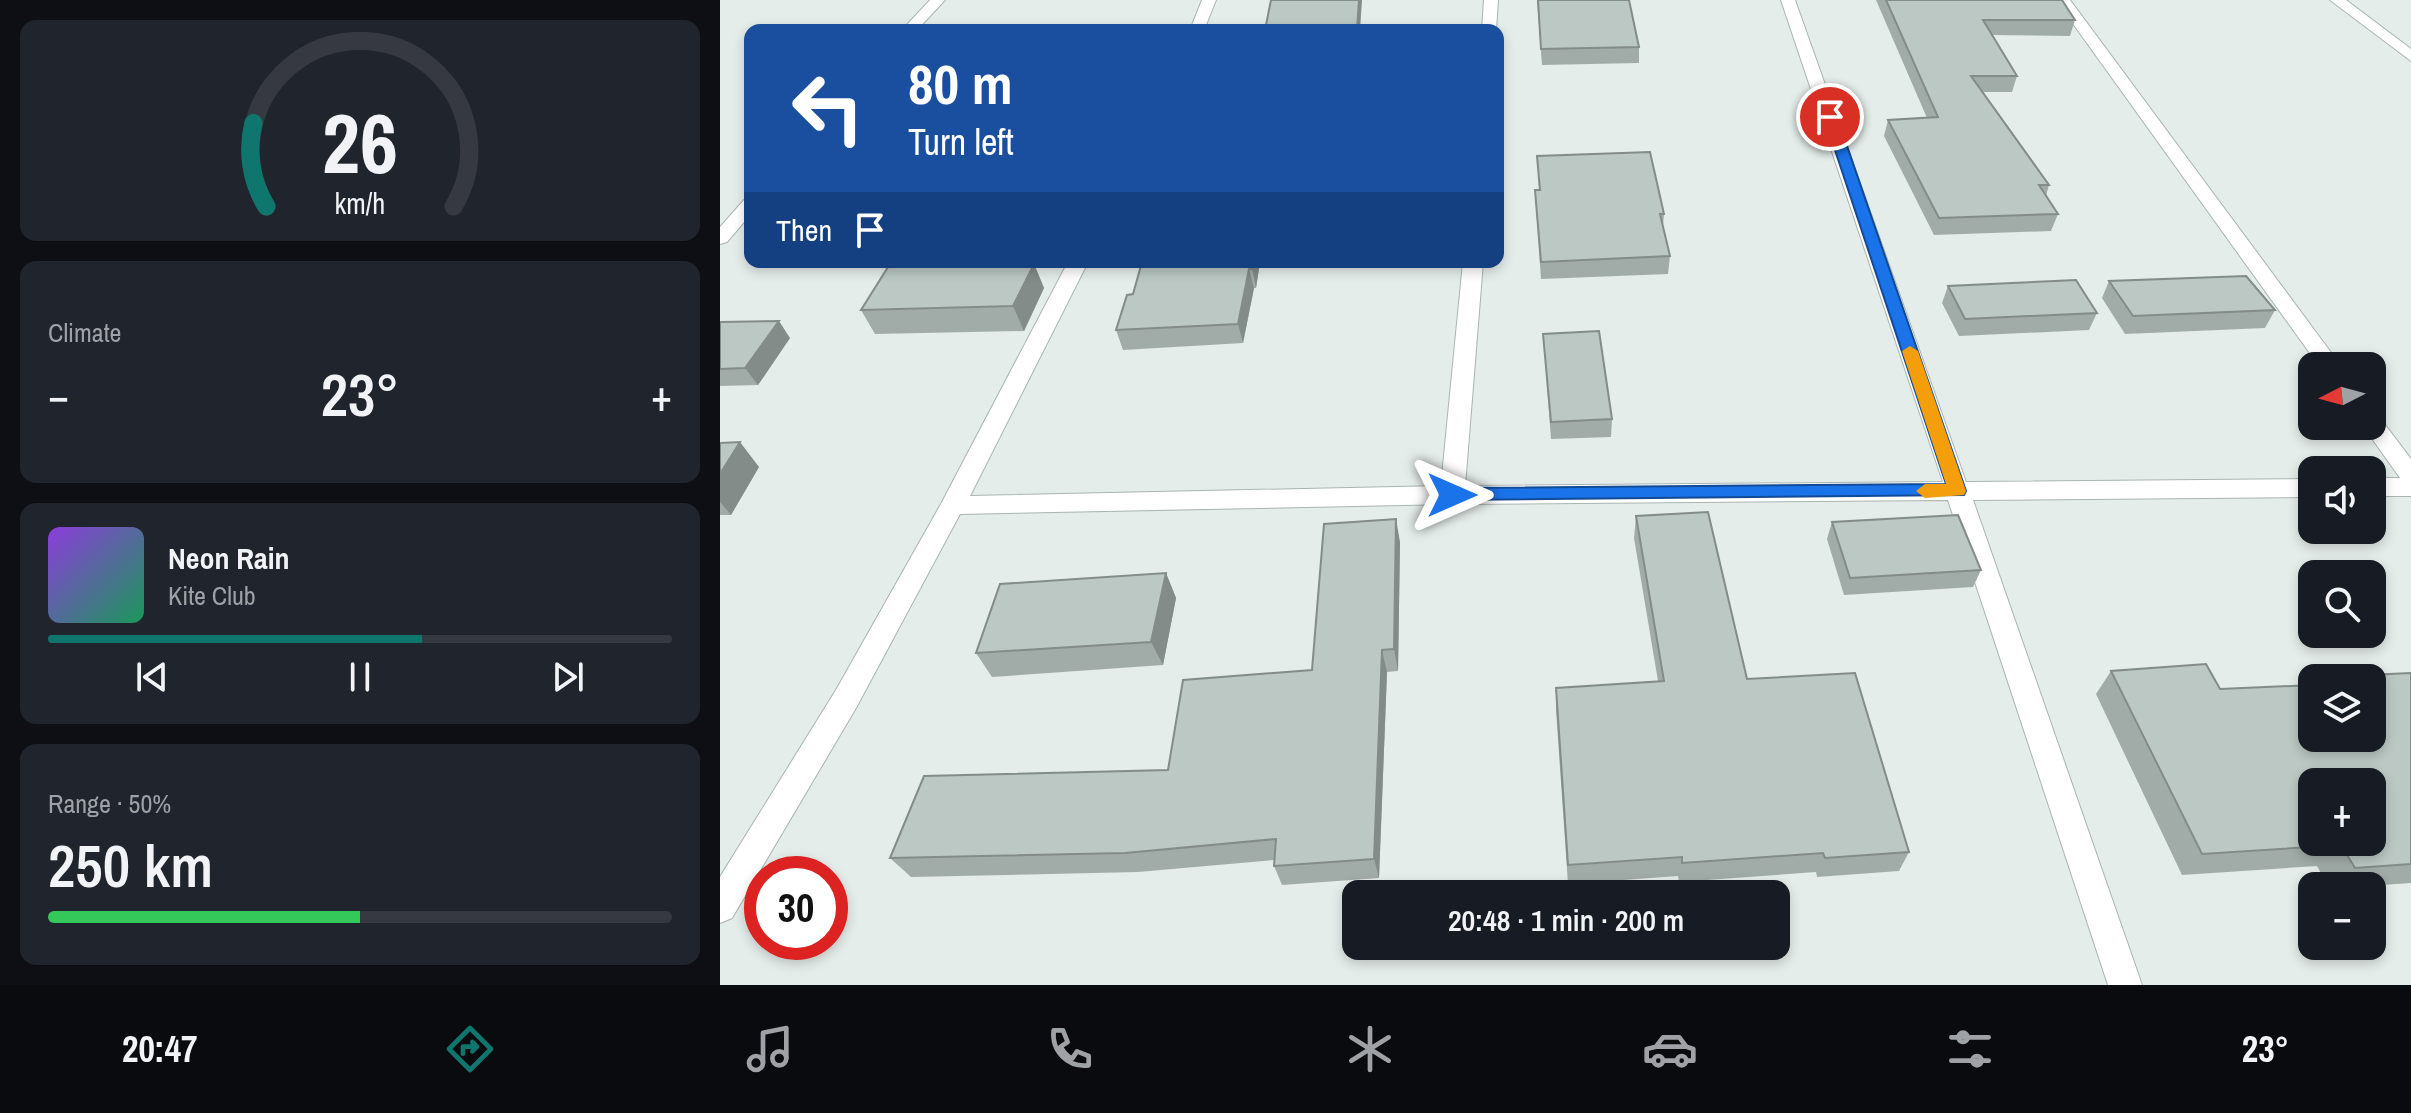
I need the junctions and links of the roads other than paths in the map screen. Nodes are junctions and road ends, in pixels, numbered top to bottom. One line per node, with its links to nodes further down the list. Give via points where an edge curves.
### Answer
1 (938, 0): 7 (street)
2 (1209, 0): 8 (street)
3 (1491, 0): 9 (street)
4 (1788, 0): 21 (street)
5 (2063, 0): 15 (street)
6 (2337, 0): 10 (street)
7 (915, 24)
8 (1199, 24)
9 (1489, 24)
10 (2411, 56)
11 (744, 211): 12 (street)
12 (720, 238)
13 (1075, 268): 23 (street)
14 (1472, 268): 22 (street)
15 (2320, 352)
16 (2385, 440): 17 (street)
17 (2411, 476)
18 (2386, 487): 19 (street)
19 (2411, 487)
20 (2298, 488): 21 (street)
21 (1957, 491): 22 (street); 25 (street)
22 (1452, 495): 23 (street)
23 (953, 505): 24 (street, via 846,699)
24 (720, 907)
25 (2125, 985)

